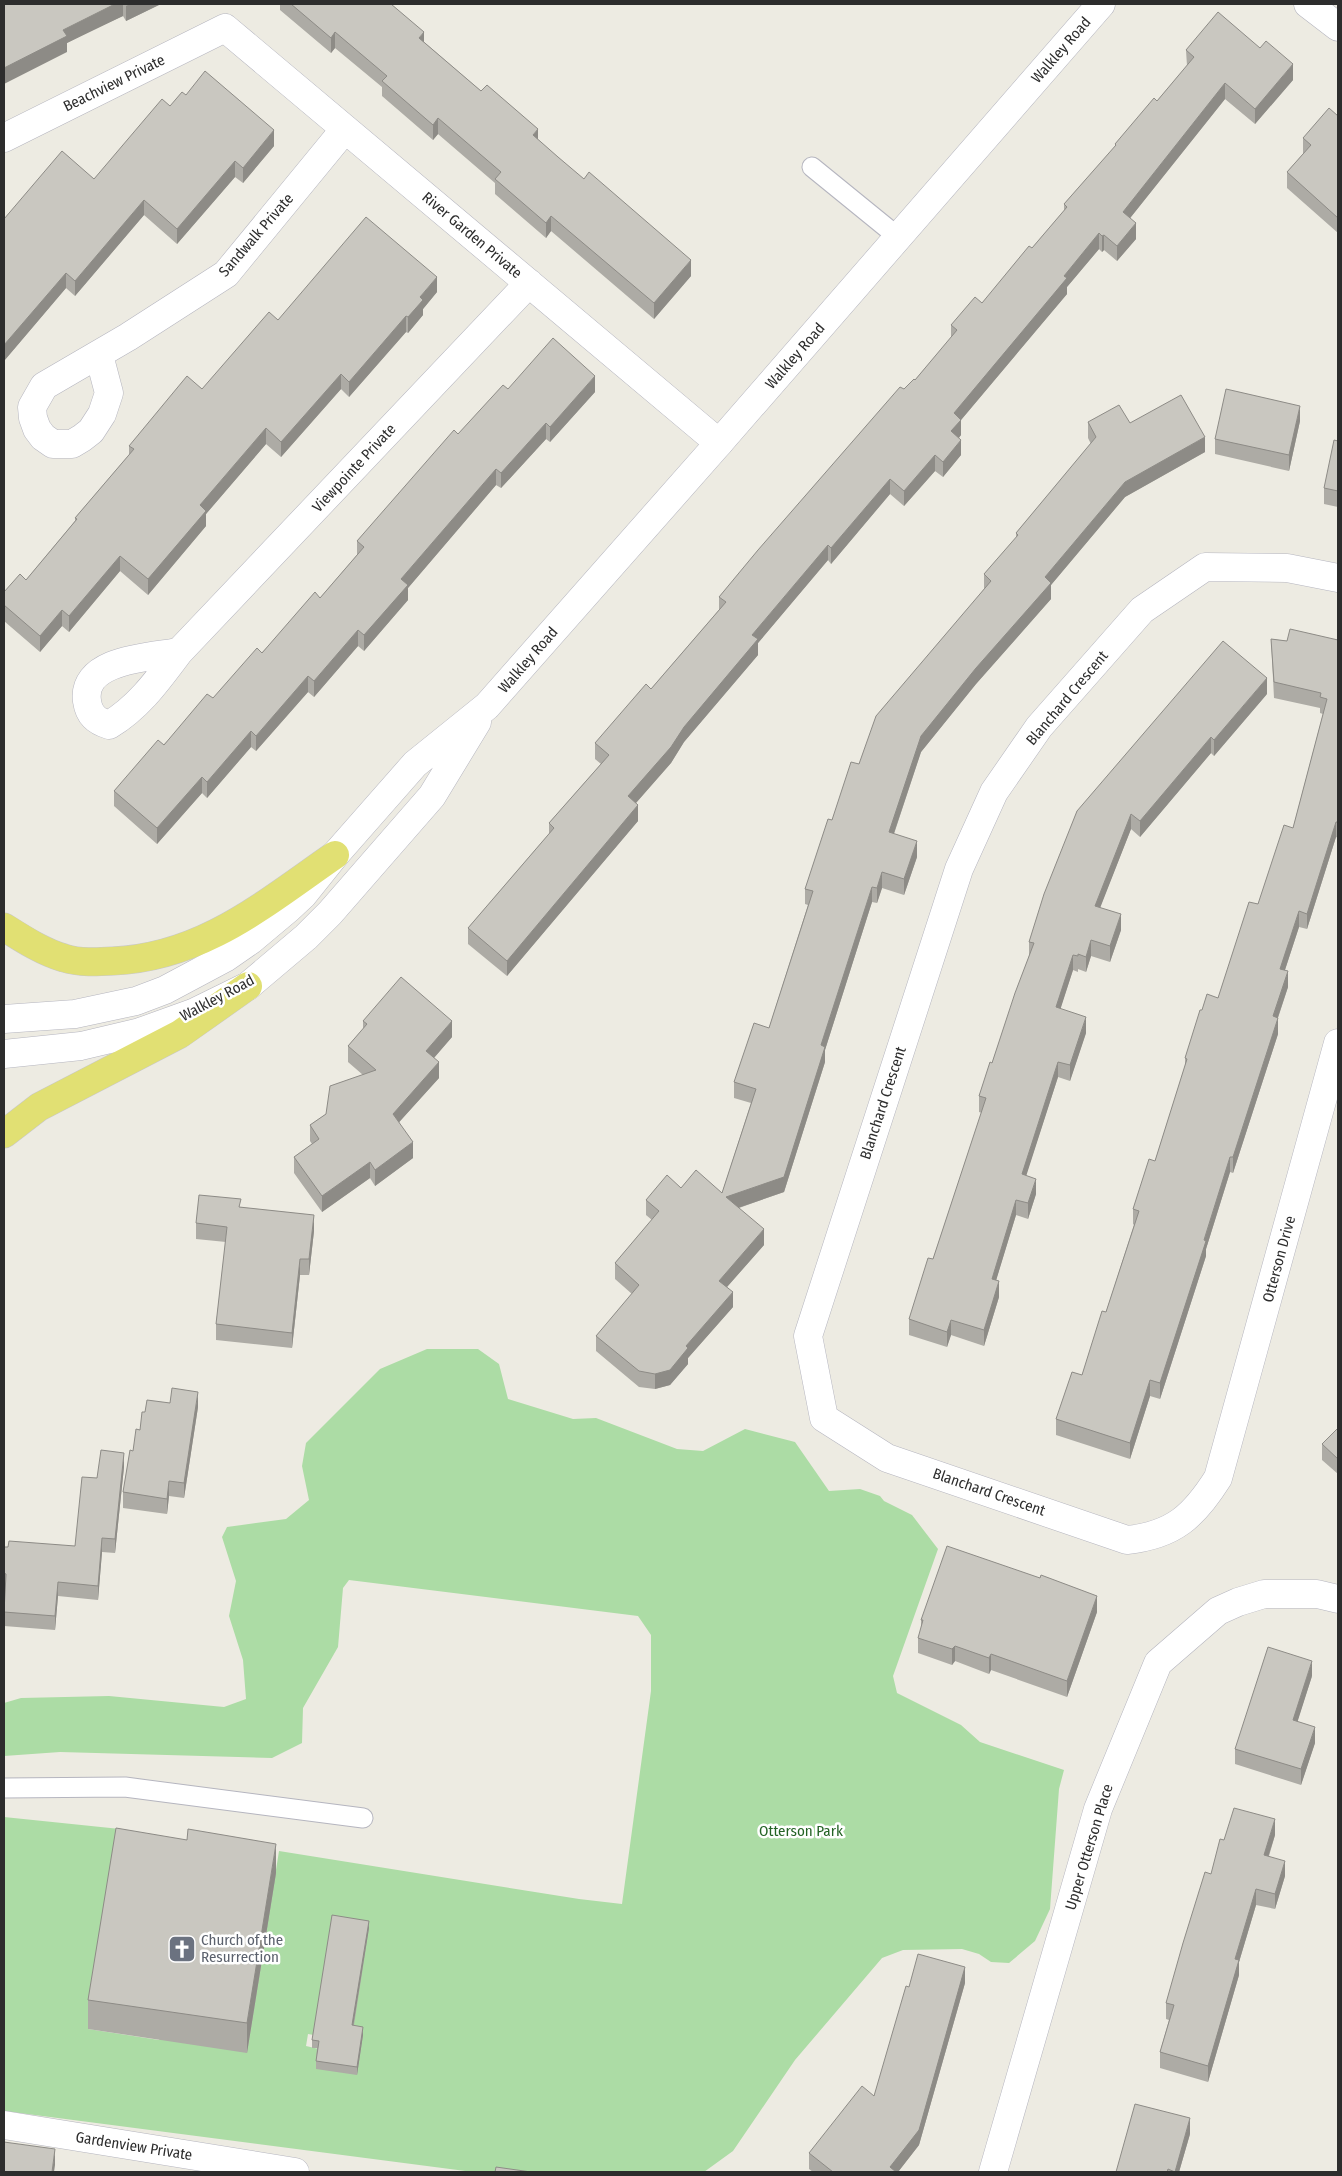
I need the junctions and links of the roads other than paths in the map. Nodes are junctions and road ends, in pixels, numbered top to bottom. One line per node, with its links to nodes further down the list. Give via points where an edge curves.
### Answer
1 (1101, 4): 8 (street, Walkley Road)
2 (1308, 4): 3 (street)
3 (1338, 27)
4 (225, 28): 5 (street, River Garden Private); 6 (street, Beachview Private)
5 (345, 129): 9 (street, River Garden Private); 10 (street, Sandwalk Private, via 226,274)
6 (4, 138)
7 (812, 167): 8 (lane)
8 (898, 237): 11 (street, Walkley Road)
9 (529, 283): 11 (street, River Garden Private); 13 (street, Viewpointe Private)
10 (98, 355)
11 (719, 443): 14 (street, Walkley Road)
12 (1338, 578): 22 (street, Blanchard Crescent, via 1287,568 1205,567 1142,610 1039,727 1022,751 994,792 959,869 808,1336 824,1418 861,1443 887,1458 1127,1540 1156,1534 1181,1522 1195,1511)
13 (179, 652)
14 (487, 706): 15 (street, Walkley Road, via 414,764); 17 (street, Walkley Road, via 432,796 330,913)
15 (335, 854): 16 (main road, via 231,926 208,939 166,953 134,960 83,962 49,952); 18 (street, Walkley Road, via 288,909 251,940 192,977 165,990 107,1008 75,1014)
16 (4, 928)
17 (248, 986): 20 (street, Walkley Road, via 193,1013 140,1032 81,1046); 21 (main road, via 180,1034 39,1107)
18 (4, 1019)
19 (1338, 1043): 22 (street, Otterson Drive)
20 (4, 1054)
21 (4, 1134)
22 (1220, 1474)
23 (1338, 1599): 28 (street, Upper Otterson Place, via 1316,1594 1264,1594 1238,1602 1218,1610 1158,1663 1098,1809)
24 (4, 1788): 25 (lane, via 125,1787)
25 (363, 1818)
26 (4, 2125): 27 (street, Gardenview Private)
27 (295, 2172)
28 (993, 2172)

